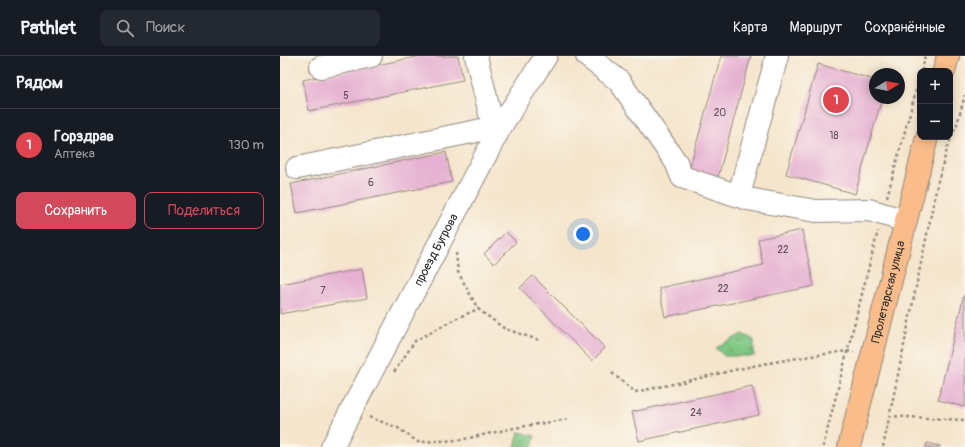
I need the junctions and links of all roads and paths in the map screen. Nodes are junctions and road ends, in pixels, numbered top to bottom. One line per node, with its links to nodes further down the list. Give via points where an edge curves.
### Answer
1 (371, 56): 8 (street)
2 (476, 56): 13 (street, via 490,114)
3 (546, 56): 13 (street, проезд Бугрова)
4 (587, 56): 16 (street, via 619,81 676,162 682,177)
5 (777, 56): 16 (street)
6 (925, 56): 9 (path)
7 (948, 56): 10 (main road)
8 (321, 67)
9 (923, 68)
10 (945, 68)
11 (917, 87): 17 (path)
12 (965, 96): 27 (path, via 938,181)
13 (501, 126): 15 (street); 32 (street, проезд Бугрова)
14 (926, 140): 18 (main road, Пролетарская улица)
15 (297, 168)
16 (739, 195): 17 (street, via 748,199 816,211 869,210)
17 (882, 215): 18 (street); 22 (path)
18 (906, 221): 23 (main road, Пролетарская улица)
19 (455, 248): 20 (path, via 458,272)
20 (478, 309): 21 (path, via 505,329); 25 (path, via 415,341)
21 (539, 340)
22 (847, 351): 23 (path); 24 (path, via 795,358 635,392); 33 (path)
23 (872, 355): 34 (main road, Пролетарская улица)
24 (612, 373)
25 (391, 376)
26 (371, 411): 28 (path)
27 (889, 416): 30 (path); 35 (path)
28 (369, 417): 29 (path, via 398,428 418,442 460,440); 31 (path)
29 (570, 419)
30 (965, 420)
31 (366, 423)
32 (332, 447)
33 (823, 447)
34 (848, 447)
35 (883, 447)

